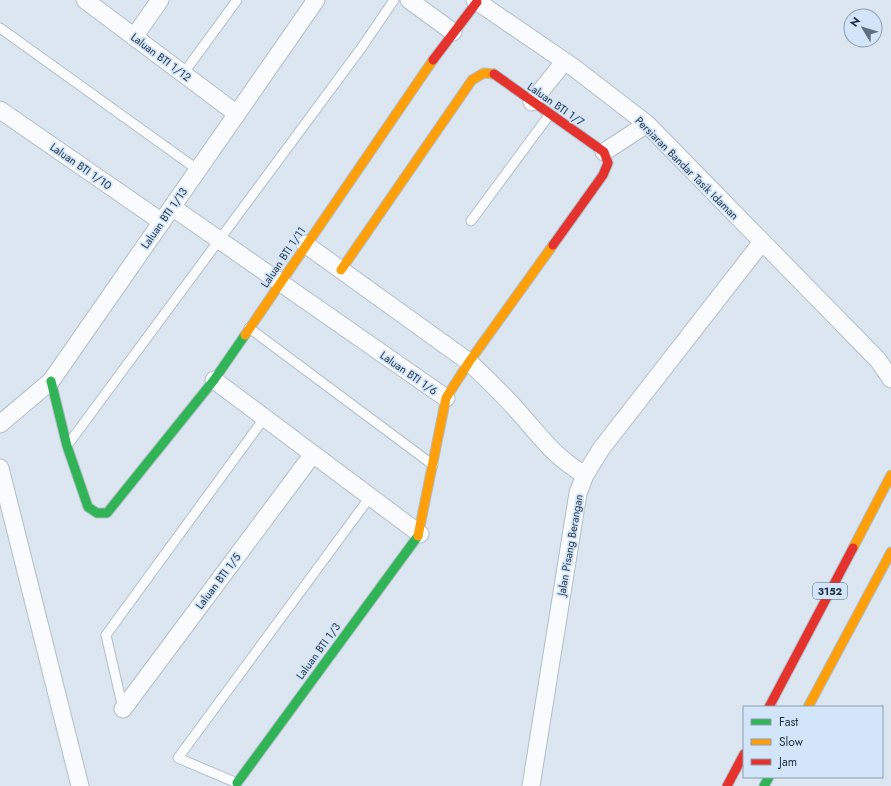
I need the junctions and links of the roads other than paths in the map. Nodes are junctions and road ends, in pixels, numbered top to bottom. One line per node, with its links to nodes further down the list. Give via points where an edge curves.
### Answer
1 (85, 0): 10 (street, Laluan BTI 1/12)
2 (160, 0): 10 (street)
3 (237, 0): 12 (lane)
4 (316, 0): 15 (street, Laluan BTI 1/13)
5 (394, 0): 23 (lane)
6 (410, 0): 9 (street)
7 (476, 1): 9 (street, Laluan BTI 1/11); 11 (street, Persiaran Bandar Tasik Idaman)
8 (0, 28): 19 (lane)
9 (453, 32): 25 (street, Laluan BTI 1/11)
10 (134, 37): 12 (street, Laluan BTI 1/12)
11 (564, 62): 13 (street); 17 (street, Persiaran Bandar Tasik Idaman)
12 (183, 74): 15 (street, Laluan BTI 1/12)
13 (532, 102): 16 (street, Laluan BTI 1/7); 26 (street, Laluan BTI 1/7, via 493,74 484,73 472,80)
14 (0, 110): 22 (street, Laluan BTI 1/10)
15 (237, 114): 19 (street, Laluan BTI 1/13)
16 (550, 114): 18 (street, Laluan BTI 1/7); 21 (lane)
17 (646, 124): 18 (street); 24 (street, Persiaran Bandar Tasik Idaman)
18 (604, 152): 29 (street, via 608,163 603,175)
19 (198, 170): 20 (street, Laluan BTI 1/13)
20 (172, 207): 22 (street, Laluan BTI 1/13); 23 (street, Laluan BTI 1/6)
21 (471, 221)
22 (162, 222): 33 (street, Laluan BTI 1/13)
23 (219, 239): 27 (street, Laluan BTI 1/6); 37 (lane)
24 (762, 242): 30 (street, Persiaran Bandar Tasik Idaman); 41 (street, Jalan Pisang Berangan, via 601,450)
25 (306, 244): 26 (street); 27 (street, Laluan BTI 1/11)
26 (341, 270): 29 (street)
27 (280, 283): 28 (street, Laluan BTI 1/11); 34 (street, Laluan BTI 1/6)
28 (249, 328): 32 (street, Laluan BTI 1/11); 39 (lane)
29 (468, 362): 34 (street); 41 (street, via 522,416 553,453 568,466)
30 (885, 362): 31 (street, Persiaran Bandar Tasik Idaman)
31 (891, 379)
32 (214, 380): 35 (street); 37 (street, Laluan BTI 1/11, via 107,513 97,514 88,507)
33 (51, 381): 36 (street, Laluan BTI 1/13); 37 (street)
34 (446, 398): 39 (street, Laluan BTI 1/6)
35 (265, 418): 38 (street); 48 (lane, via 106,635)
36 (0, 424)
37 (67, 446)
38 (313, 454): 43 (street); 48 (street, Laluan BTI 1/5)
39 (433, 465): 44 (street, Laluan BTI 1/6)
40 (0, 468): 51 (street)
41 (585, 475): 52 (street, Jalan Pisang Berangan, via 578,493)
42 (891, 475): 46 (street, 3152)
43 (370, 497): 44 (street); 50 (lane, via 178,758)
44 (420, 534): 50 (street, Laluan BTI 1/3)
45 (891, 552): 47 (street)
46 (770, 706)
47 (809, 706)
48 (123, 709)
49 (743, 756): 53 (street)
50 (237, 783)
51 (80, 786)
52 (531, 786)
53 (727, 786)

